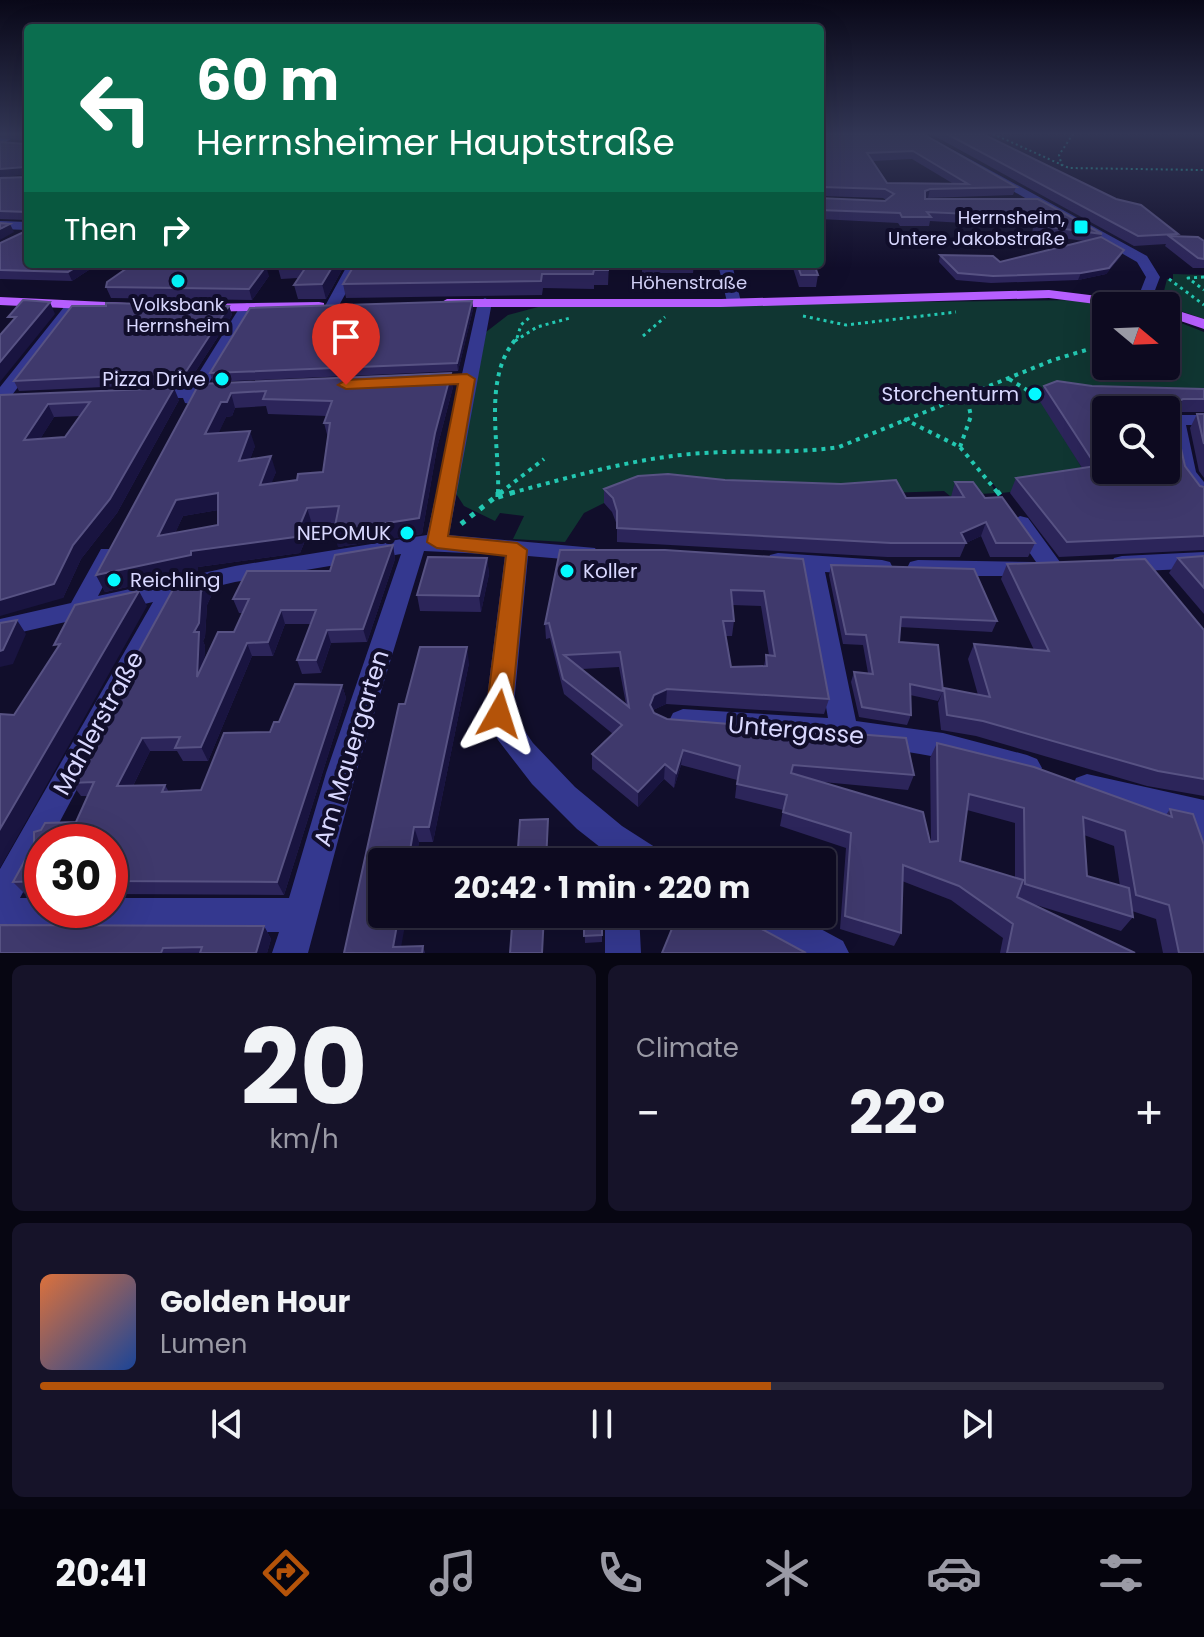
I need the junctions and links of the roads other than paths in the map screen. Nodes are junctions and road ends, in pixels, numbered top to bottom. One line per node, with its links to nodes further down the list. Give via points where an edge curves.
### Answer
1 (1000, 178): 2 (street)
2 (1042, 201): 3 (street); 8 (street, via 1133,253 1152,272)
3 (1014, 203)
4 (0, 225): 5 (street)
5 (24, 232)
6 (353, 268): 15 (street)
7 (726, 268): 12 (street)
8 (1149, 292)
9 (1092, 299): 12 (main road, Höhenstraße, via 1049,294)
10 (0, 301): 14 (main road)
11 (485, 302): 12 (main road, Höhenstraße); 13 (main road, Höhenstraße); 21 (street, Am Mauergarten)
12 (734, 302)
13 (423, 303)
14 (73, 305): 16 (main road); 27 (street)
15 (339, 306): 18 (main road)
16 (139, 307)
17 (188, 307): 18 (main road)
18 (247, 307): 24 (street)
19 (1180, 316): 20 (main road)
20 (1204, 324)
21 (467, 379): 22 (street); 35 (street, Am Mauergarten)
22 (407, 382)
23 (240, 390): 24 (street)
24 (195, 392): 25 (street); 28 (street)
25 (135, 394)
26 (30, 398): 27 (street)
27 (0, 399)
28 (181, 419)
29 (1180, 420): 30 (street)
30 (1204, 420)
31 (1180, 452): 32 (street, via 1186,473)
32 (1204, 496)
33 (1004, 501): 40 (street, via 1060,567)
34 (117, 540): 45 (street)
35 (426, 543): 36 (street); 43 (street); 54 (street, Am Mauergarten)
36 (517, 550): 37 (street); 51 (street, via 499,714 540,772)
37 (615, 553)
38 (753, 560): 40 (street)
39 (1204, 560): 41 (street)
40 (812, 563): 48 (street)
41 (1144, 563): 42 (street); 44 (street)
42 (1098, 566)
43 (173, 587): 45 (street); 52 (street, Mahlerstraße)
44 (1164, 588)
45 (81, 607): 46 (street)
46 (0, 628)
47 (666, 719): 48 (street, Untergasse)
48 (844, 731): 49 (street, Untergasse, via 972,751 1107,794)
49 (1200, 815): 50 (street)
50 (1204, 847)
51 (616, 848)
52 (0, 901)
53 (0, 915): 54 (street)
54 (300, 915): 57 (street, Am Mauergarten)
55 (622, 928): 58 (street)
56 (785, 928): 59 (street)
57 (290, 953)
58 (623, 953)
59 (831, 953)

